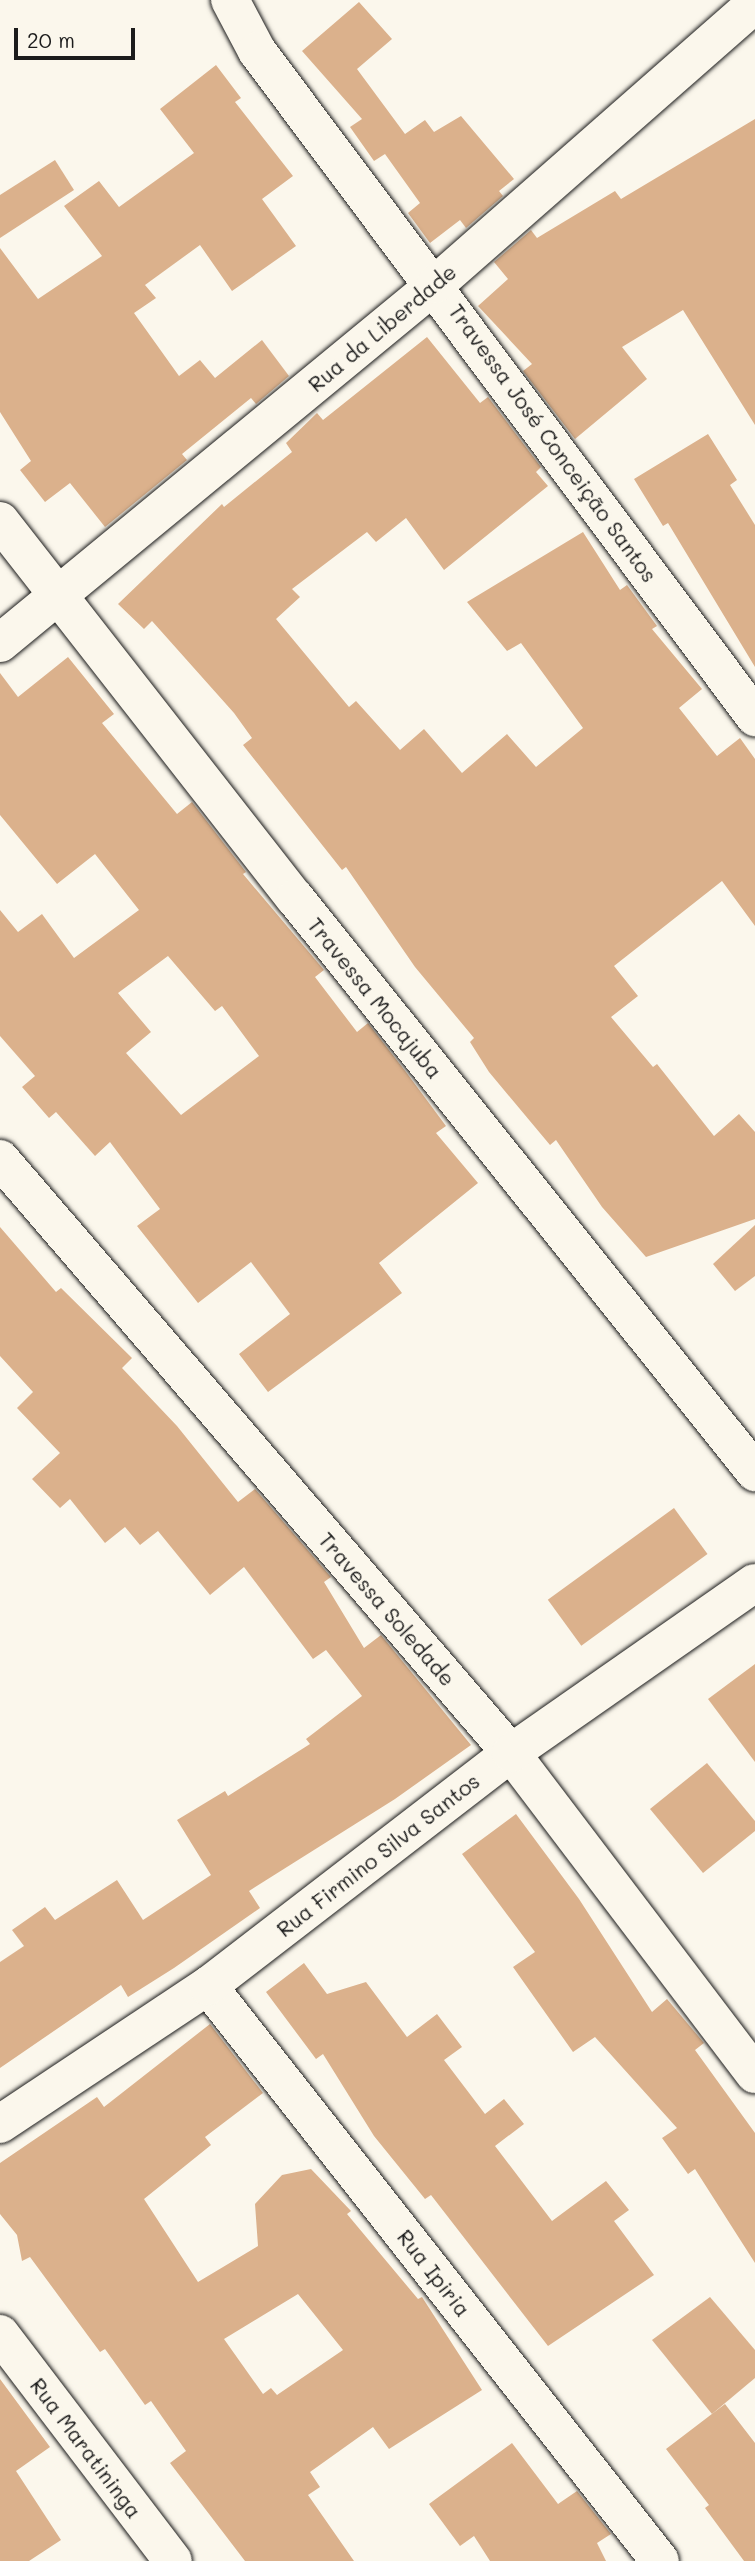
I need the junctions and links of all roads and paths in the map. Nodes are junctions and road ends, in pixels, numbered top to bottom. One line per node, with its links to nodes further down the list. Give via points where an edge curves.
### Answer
1 (230, 0): 3 (street, Travessa José Conceição Santos, via 257,51)
2 (755, 4): 3 (street, Rua da Liberdade)
3 (436, 284): 5 (street, Rua da Liberdade); 7 (street, Travessa José Conceição Santos)
4 (0, 521): 5 (street, Travessa Mocajuba)
5 (60, 595): 6 (street, Rua da Liberdade); 9 (street, Travessa Mocajuba, via 303,909)
6 (0, 643)
7 (755, 716)
8 (0, 1159): 11 (street, Travessa Soledade)
9 (755, 1472)
10 (755, 1583): 11 (street, Rua Firmino Silva Santos)
11 (511, 1753): 12 (street, Rua Firmino Silva Santos); 13 (street, Travessa Soledade)
12 (208, 1986): 14 (street, Rua Firmino Silva Santos); 17 (street, Rua Ipiria)
13 (755, 2074)
14 (0, 2124)
15 (0, 2334): 16 (street, Rua Maratininga)
16 (173, 2561)
17 (660, 2561)

